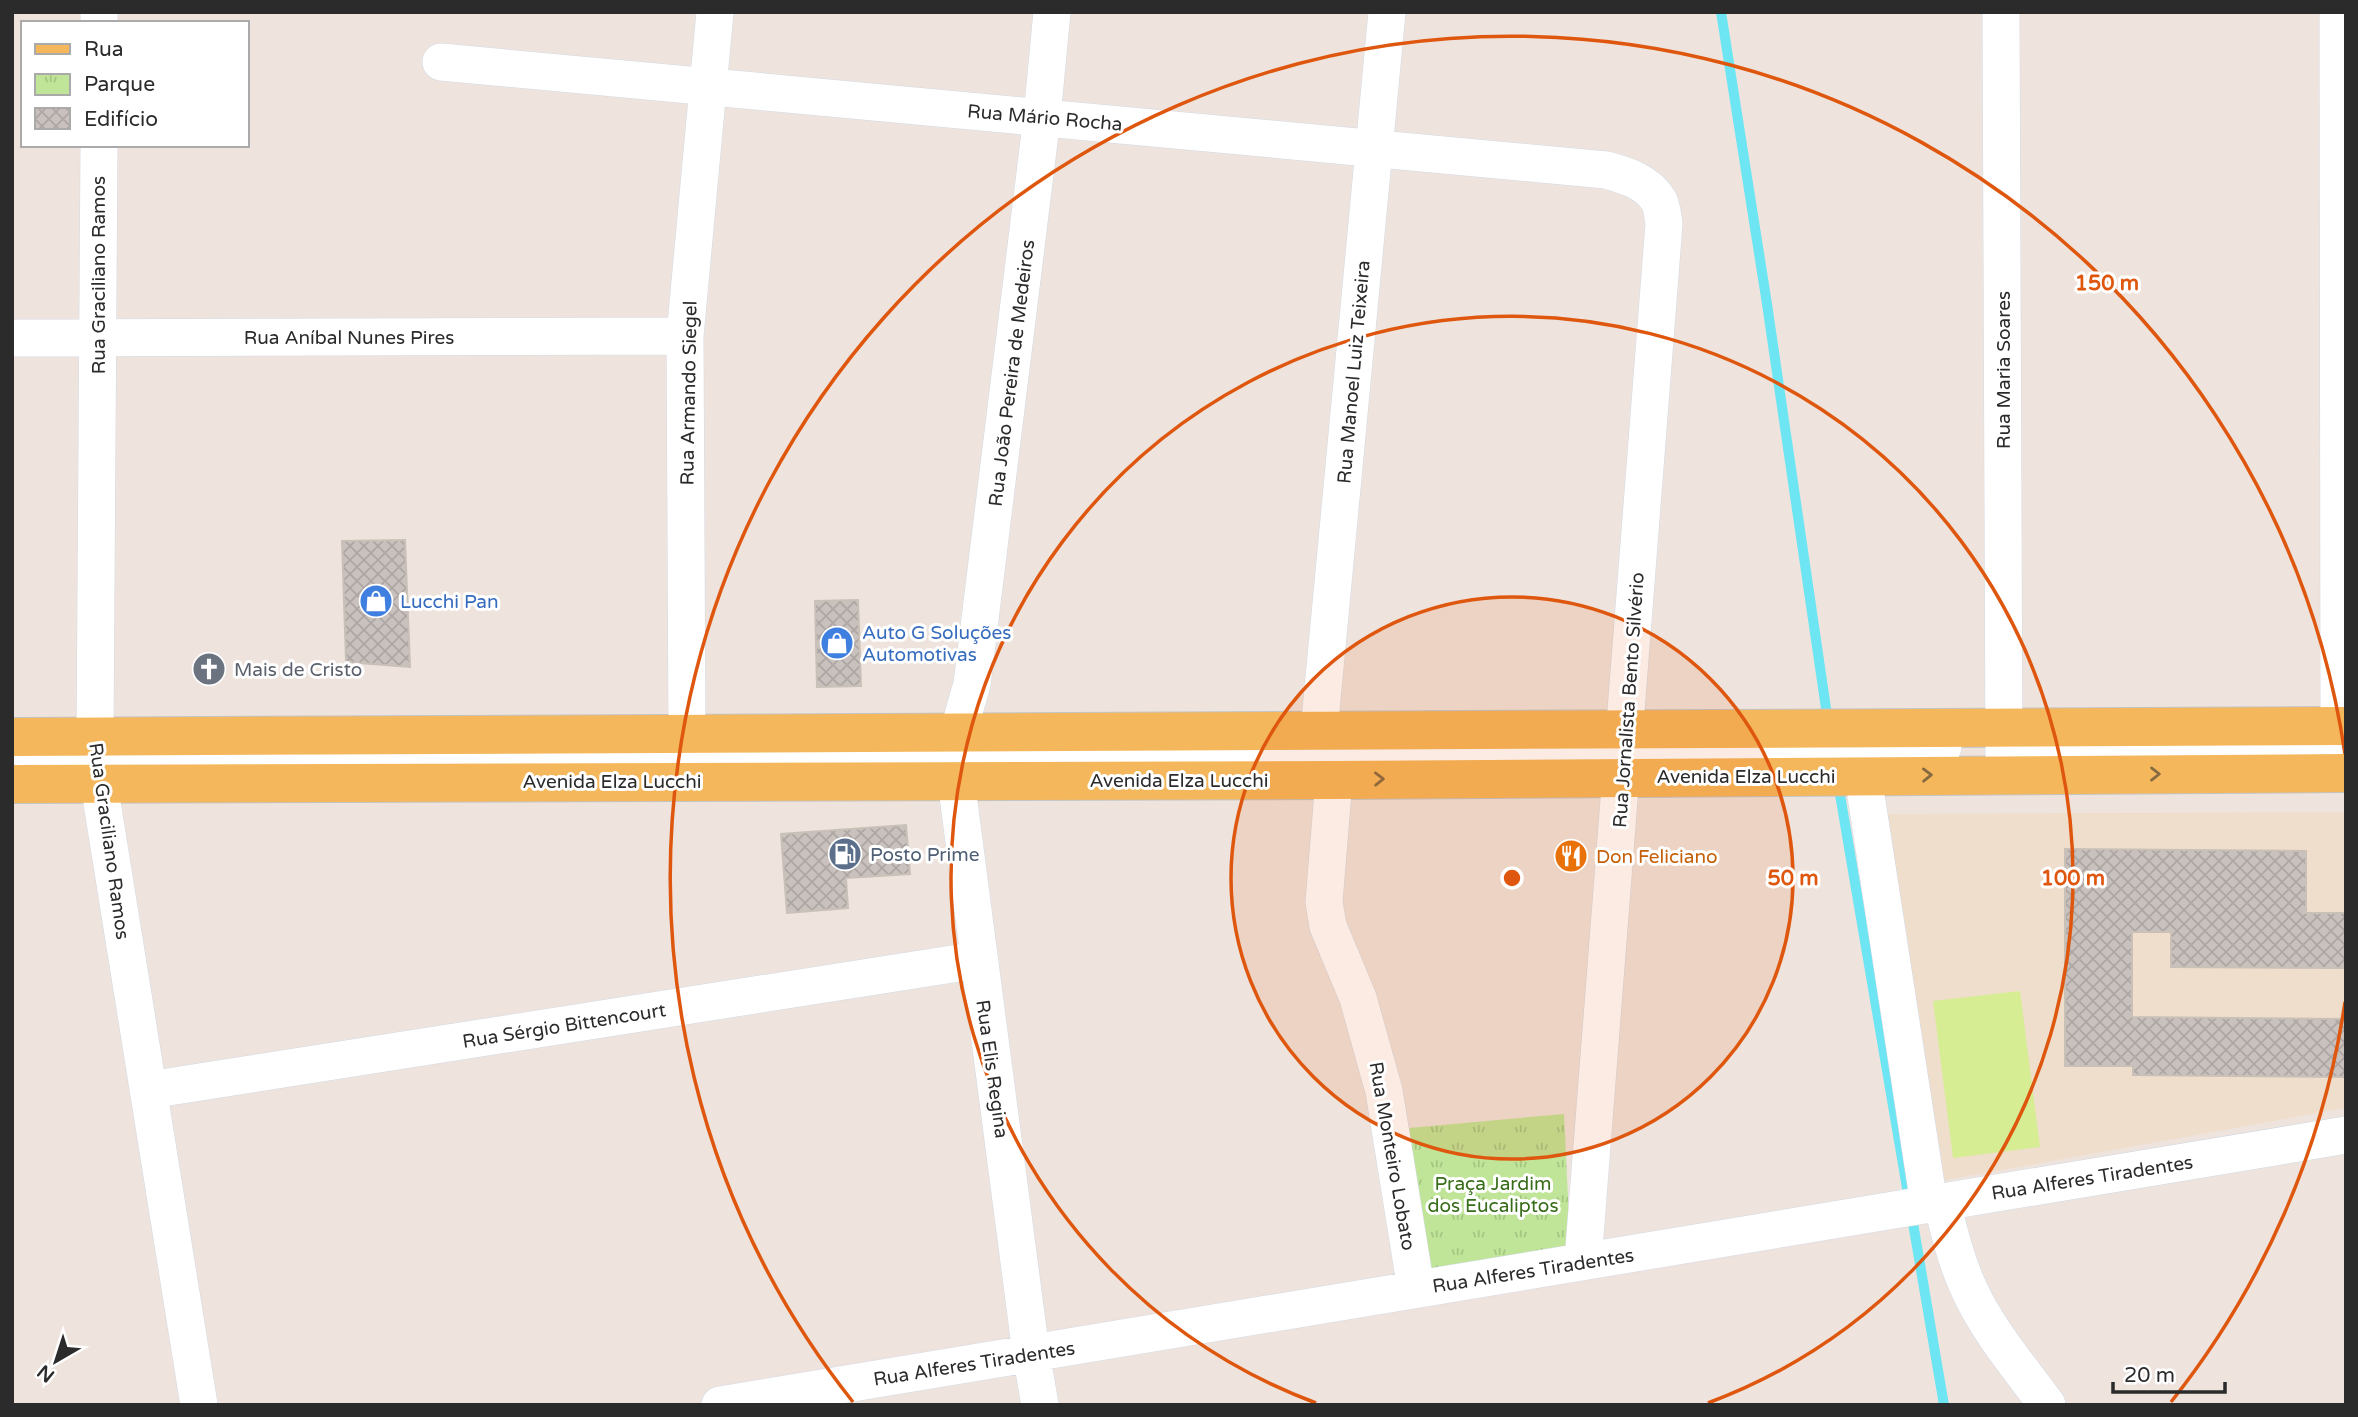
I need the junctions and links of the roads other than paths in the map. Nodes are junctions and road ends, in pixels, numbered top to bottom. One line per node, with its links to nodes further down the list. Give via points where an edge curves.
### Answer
1 (715, 12): 7 (street, Rua Armando Siegel)
2 (1052, 12): 8 (street, Rua João Pereira de Medeiros)
3 (1387, 12): 10 (street, Rua Manoel Luiz Teixeira)
4 (2001, 12): 19 (street, Rua Maria Soares)
5 (2338, 12): 17 (street)
6 (441, 62): 7 (street, Rua Mário Rocha)
7 (708, 86): 8 (street, Rua Mário Rocha); 12 (street, Rua Armando Siegel)
8 (1042, 117): 10 (street, Rua Mário Rocha); 21 (street, Rua João Pereira de Medeiros, via 972,684)
9 (99, 147): 14 (street, Rua Graciliano Ramos)
10 (1374, 148): 11 (street, Rua Mário Rocha, via 1606,170); 15 (street, Rua Manoel Luiz Teixeira)
11 (1645, 187): 20 (street, Rua Jornalista Bento Silvério, via 1659,202 1664,224)
12 (685, 335): 14 (street, Rua Aníbal Nunes Pires); 16 (street, Rua Armando Siegel)
13 (12, 338): 14 (street, Rua Aníbal Nunes Pires)
14 (97, 338): 23 (street, Rua Graciliano Ramos)
15 (1319, 731): 20 (main road, Avenida Elza Lucchi); 21 (main road, Avenida Elza Lucchi)
16 (687, 734): 21 (main road, Avenida Elza Lucchi); 23 (main road, Avenida Elza Lucchi)
17 (2344, 734): 19 (main road, Avenida Elza Lucchi)
18 (12, 737): 23 (main road, Avenida Elza Lucchi)
19 (2004, 749): 22 (main road, Avenida Elza Lucchi); 25 (main road, Avenida Elza Lucchi, one-way to 25)
20 (1624, 753): 21 (street); 22 (main road, Avenida Elza Lucchi, via 1802,752); 26 (main road, Avenida Elza Lucchi, one-way to 20); 32 (street, Rua Jornalista Bento Silvério)
21 (957, 756): 23 (main road, Avenida Elza Lucchi); 26 (main road, Avenida Elza Lucchi); 28 (street, Rua Elis Regina)
22 (1857, 757): 31 (street)
23 (97, 760): 24 (street); 27 (main road, Avenida Elza Lucchi); 29 (street, Rua Graciliano Ramos)
24 (12, 761)
25 (2346, 773)
26 (1334, 780): 33 (street, Rua Monteiro Lobato, via 1324,902 1328,926 1359,998 1384,1091)
27 (12, 784)
28 (978, 960): 29 (street, Rua Sérgio Bittencourt); 34 (street, Rua Elis Regina)
29 (149, 1090): 35 (street, Rua Graciliano Ramos)
30 (2346, 1135): 31 (street, Rua Alferes Tiradentes)
31 (1932, 1203): 32 (street, Rua Alferes Tiradentes); 38 (street, via 1969,1291)
32 (1583, 1261): 33 (street, Rua Alferes Tiradentes)
33 (1416, 1289): 34 (street, Rua Alferes Tiradentes)
34 (1031, 1353): 36 (street, Rua Alferes Tiradentes); 37 (street, Rua Elis Regina)
35 (199, 1405)
36 (720, 1405)
37 (1040, 1405)
38 (2047, 1405)

